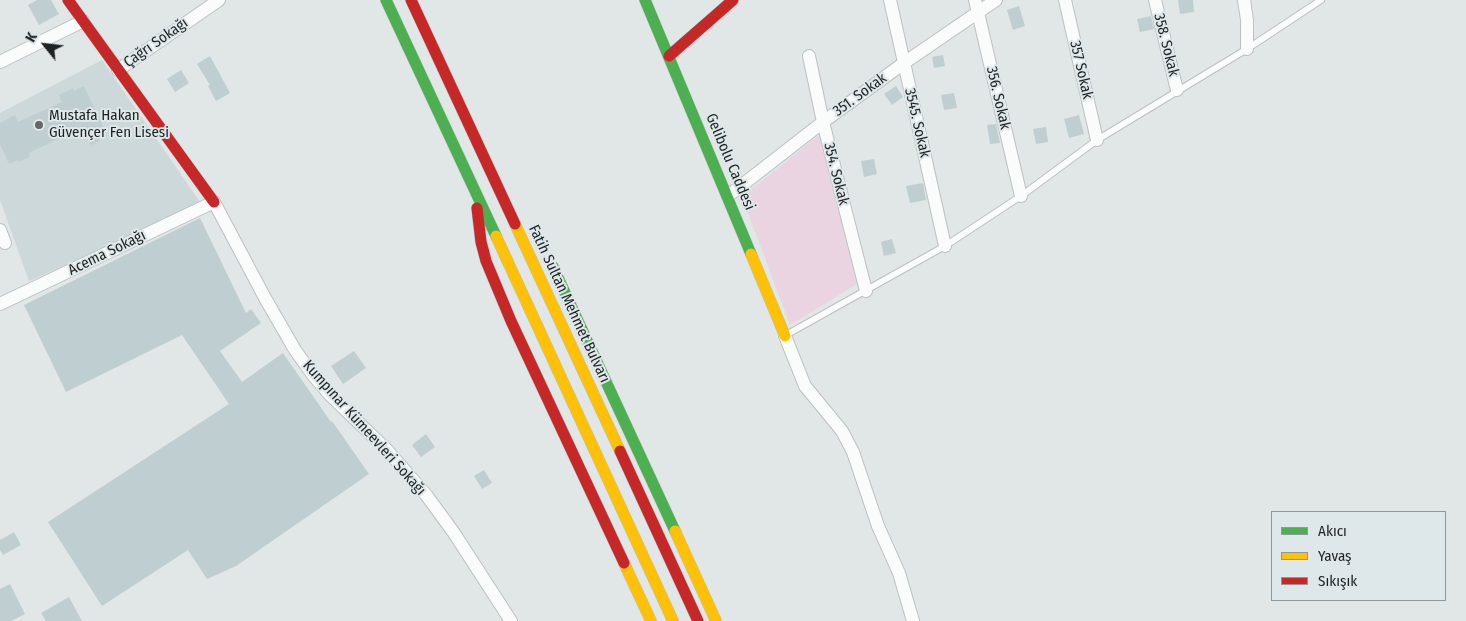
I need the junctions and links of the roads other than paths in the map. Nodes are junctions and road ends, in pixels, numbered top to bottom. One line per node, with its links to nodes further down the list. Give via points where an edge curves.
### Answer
1 (68, 0): 15 (main road)
2 (219, 0): 22 (street, Çağrı Sokağı)
3 (386, 0): 27 (main road)
4 (411, 0): 16 (main road, Fatih Sultan Mehmet Bulvarı)
5 (423, 0): 16 (main road)
6 (645, 0): 18 (main road, Gelibolu Caddesi)
7 (733, 0): 18 (main road)
8 (890, 0): 21 (street, 3545. Sokak)
9 (996, 0): 14 (street, 351. Sokak)
10 (1065, 0): 25 (street, 357 Sokak)
11 (1155, 0): 23 (street, 358. Sokak)
12 (1244, 0): 17 (street)
13 (1321, 0): 17 (lane)
14 (977, 6): 21 (street, 351. Sokak); 29 (street, 356. Sokak)
15 (83, 21): 20 (street); 22 (main road)
16 (426, 32): 26 (main road, Fatih Sultan Mehmet Bulvarı)
17 (1247, 49): 23 (lane)
18 (669, 56): 28 (main road, Gelibolu Caddesi)
19 (809, 56): 24 (street, 354. Sokak)
20 (0, 62)
21 (904, 64): 24 (street, 351. Sokak); 34 (street, 3545. Sokak)
22 (118, 70): 30 (main road)
23 (1177, 90): 25 (lane)
24 (823, 122): 28 (street, 351. Sokak); 36 (street, 354. Sokak)
25 (1097, 140): 29 (lane)
26 (495, 179): 31 (main road); 42 (main road, Fatih Sultan Mehmet Bulvarı)
27 (474, 187): 40 (main road, via 486,261); 41 (main road)
28 (728, 196): 38 (main road, Gelibolu Caddesi)
29 (1021, 196): 34 (lane)
30 (214, 202): 37 (street, Acema Sokağı); 39 (street, Kumpınar Kümeevleri Sokağı, via 304,363 330,395 387,450 427,496)
31 (522, 212)
32 (0, 230): 33 (street)
33 (5, 243)
34 (945, 246): 36 (lane)
35 (546, 255): 43 (main road)
36 (866, 291): 38 (lane)
37 (0, 304)
38 (785, 336): 44 (street, via 805,386 842,431 853,452)
39 (511, 621)
40 (651, 621)
41 (673, 621)
42 (698, 621)
43 (716, 621)
44 (913, 621)

